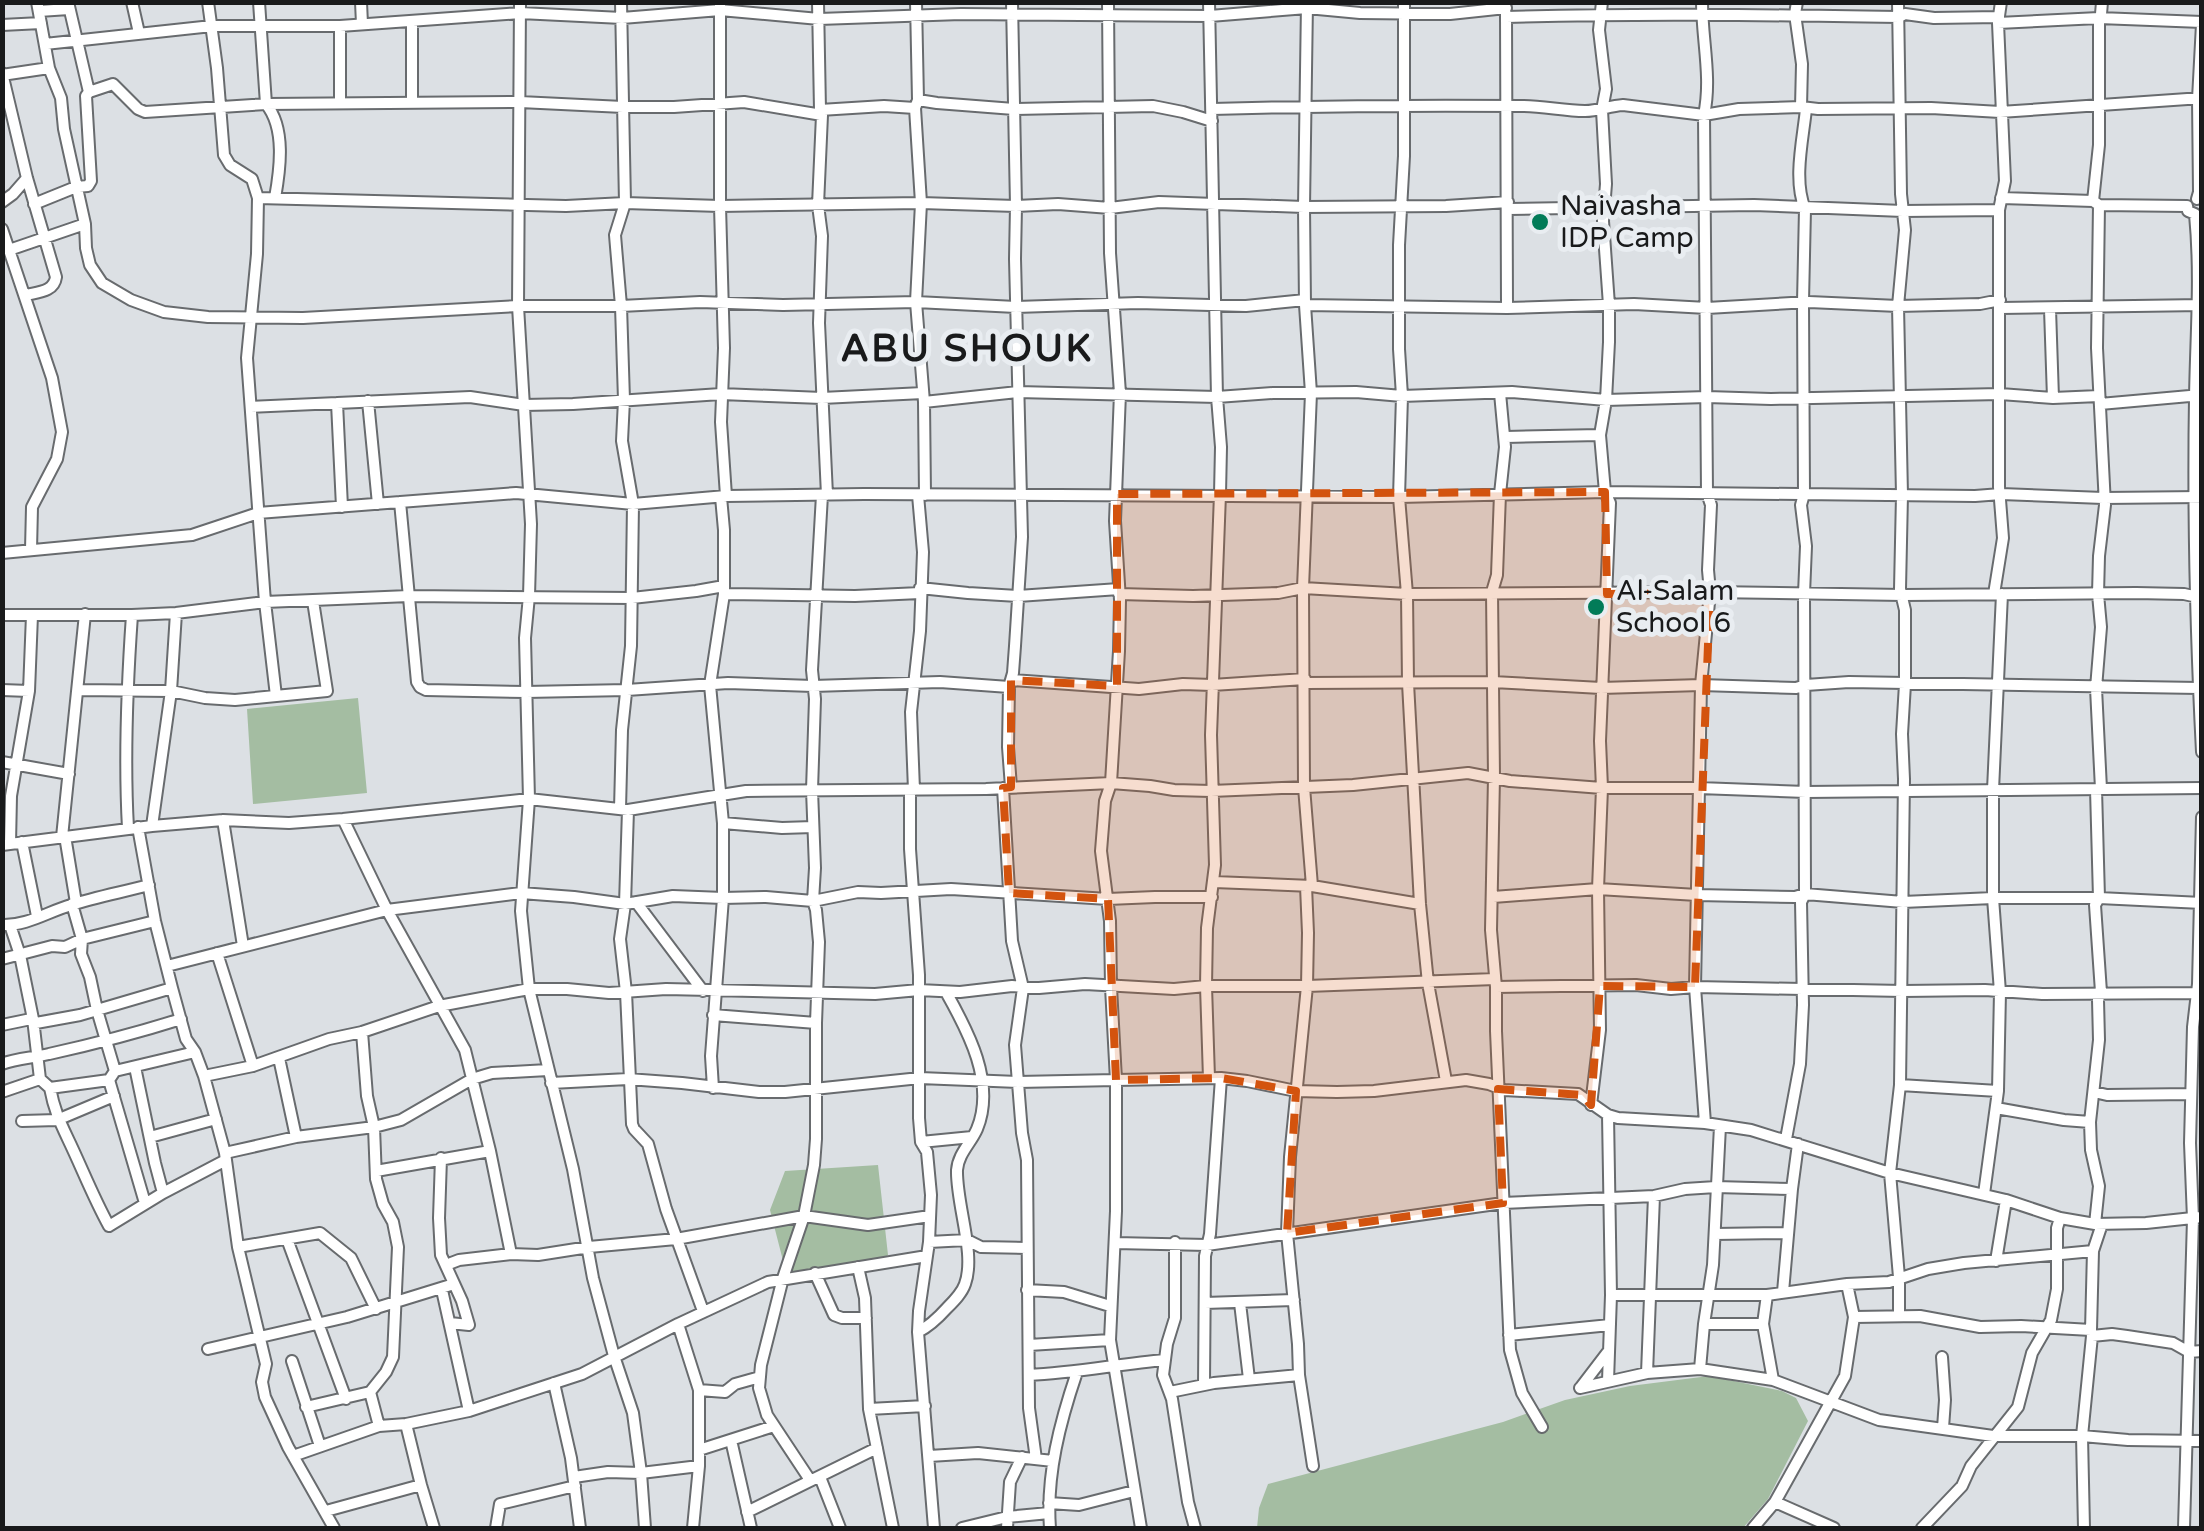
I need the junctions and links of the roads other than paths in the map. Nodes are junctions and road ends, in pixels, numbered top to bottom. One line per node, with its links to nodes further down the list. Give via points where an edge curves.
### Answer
1 (132, 2): 39 (street)
2 (208, 2): 36 (street)
3 (259, 2): 37 (street)
4 (361, 2): 34 (street)
5 (621, 2): 28 (street)
6 (818, 2): 29 (street)
7 (916, 2): 25 (street)
8 (1108, 2): 24 (street)
9 (1209, 2): 26 (street)
10 (1898, 2): 27 (street)
11 (2001, 2): 31 (street)
12 (2102, 2): 30 (street)
13 (1307, 5): 18 (street, via 1349,13); 26 (street); 59 (street)
14 (69, 6): 23 (street); 40 (street)
15 (720, 6): 28 (street); 29 (street); 51 (street)
16 (520, 8): 28 (street); 32 (street); 47 (street)
17 (1012, 8): 24 (street); 25 (street); 62 (street)
18 (1404, 8): 22 (street, via 1450,14); 53 (street)
19 (1601, 8): 20 (street); 22 (street); 63 (street)
20 (1702, 8): 21 (street); 67 (street)
21 (1796, 8): 27 (street); 60 (street)
22 (1506, 9): 55 (street)
23 (39, 12): 35 (street); 41 (street)
24 (1108, 15): 26 (street); 58 (street)
25 (916, 16): 29 (street); 52 (street)
26 (1210, 16): 66 (street)
27 (1900, 16): 31 (street); 61 (street)
28 (622, 18): 57 (street)
29 (818, 18): 65 (street)
30 (2098, 18): 31 (street); 33 (street); 56 (street)
31 (1998, 20): 64 (street)
32 (412, 22): 34 (street); 49 (street)
33 (2202, 23): 46 (street)
34 (362, 24): 38 (street)
35 (2, 25)
36 (212, 26): 37 (street); 39 (street); 54 (street)
37 (261, 26): 38 (street); 50 (street)
38 (340, 26): 48 (street)
39 (139, 34): 40 (street)
40 (79, 42): 41 (street); 44 (street)
41 (45, 44): 42 (street)
42 (49, 68): 43 (street); 45 (street)
43 (3, 74): 68 (street)
44 (87, 94): 45 (street); 54 (street, via 113,84 145,112); 69 (street, via 91,181)
45 (61, 98): 69 (street)
46 (2200, 98): 56 (street); 83 (street)
47 (520, 102): 49 (street); 57 (street); 73 (street)
48 (340, 103): 49 (street); 50 (street)
49 (412, 103)
50 (266, 104): 54 (street); 71 (street, via 279,142)
51 (721, 104): 57 (street); 65 (street); 84 (street)
52 (917, 104): 62 (street); 65 (street); 75 (street)
53 (1402, 105): 55 (street); 59 (street); 81 (street)
54 (220, 106): 70 (street, via 224,155 252,179)
55 (1506, 106): 63 (street); 86 (street)
56 (2097, 106): 64 (street); 76 (street)
57 (623, 107): 74 (street)
58 (1109, 107): 62 (street); 66 (street); 89 (street)
59 (1304, 107): 66 (street); 88 (street)
60 (1803, 108): 61 (street); 67 (street); 90 (street)
61 (1901, 108): 64 (street); 91 (street)
62 (1014, 109): 85 (street)
63 (1602, 110): 67 (street, via 1622,105); 87 (street)
64 (2000, 112): 78 (street)
65 (821, 113): 79 (street)
66 (1212, 115): 80 (street)
67 (1704, 115): 82 (street)
68 (26, 178): 72 (street); 77 (street)
69 (76, 187): 77 (street); 92 (street)
70 (258, 198): 71 (street); 116 (street)
71 (275, 198): 73 (street)
72 (2, 202)
73 (519, 203): 74 (street); 106 (street)
74 (624, 203): 84 (street); 107 (street, via 616,235)
75 (921, 203): 79 (street); 85 (street); 98 (street)
76 (2096, 203): 78 (street); 83 (street); 112 (street)
77 (34, 204): 94 (street)
78 (2000, 204): 91 (street); 103 (street)
79 (818, 205): 84 (street); 102 (street)
80 (1213, 205): 88 (street); 89 (street); 108 (street)
81 (1402, 205): 86 (street); 88 (street); 109 (street)
82 (1704, 205): 87 (street); 90 (street); 114 (street)
83 (2198, 205): 105 (street)
84 (720, 206): 97 (street)
85 (1016, 206): 89 (street); 111 (street)
86 (1508, 206): 87 (street); 113 (street)
87 (1606, 206): 104 (street)
88 (1304, 207): 101 (street)
89 (1110, 208): 100 (street)
90 (1805, 209): 91 (street); 99 (street)
91 (1903, 211): 110 (street)
92 (84, 224): 94 (street); 116 (street, via 93,270 132,300 164,312)
93 (2, 228): 95 (street)
94 (45, 238): 95 (street); 96 (street, via 55,284)
95 (9, 250): 96 (street)
96 (26, 296): 163 (street, via 62,432 58,459 32,507)
97 (723, 302): 102 (street); 107 (street); 119 (street)
98 (916, 302): 102 (street); 111 (street); 129 (street)
99 (1803, 302): 110 (street); 114 (street); 130 (street)
100 (1113, 303): 108 (street); 111 (street); 120 (street)
101 (1305, 303): 108 (street); 109 (street); 121 (street)
102 (821, 304): 128 (street)
103 (2000, 304): 110 (street); 115 (street); 122 (street)
104 (1609, 305): 113 (street); 114 (street); 133 (street)
105 (2200, 305): 112 (street); 123 (street)
106 (518, 306): 107 (street); 116 (street); 137 (street)
107 (621, 306): 132 (street)
108 (1216, 306): 126 (street)
109 (1398, 306): 113 (street); 124 (street)
110 (1898, 306): 125 (street)
111 (1016, 307): 117 (street)
112 (2096, 307): 115 (street); 134 (street)
113 (1507, 308)
114 (1707, 308): 127 (street)
115 (2050, 309): 131 (street)
116 (252, 318): 138 (street)
117 (1018, 392): 120 (street); 129 (street); 151 (street)
118 (1500, 393): 124 (street); 133 (street); 140 (street)
119 (722, 394): 128 (street); 132 (street); 154 (street)
120 (1120, 394): 126 (street); 145 (street)
121 (1311, 394): 124 (street); 126 (street); 152 (street)
122 (2000, 394): 125 (street); 131 (street); 149 (street)
123 (2198, 395): 134 (street); 156 (street)
124 (1402, 396): 155 (street)
125 (1900, 396): 130 (street); 153 (street)
126 (1218, 397): 146 (street)
127 (1707, 397): 130 (street); 133 (street); 142 (street)
128 (822, 398): 129 (street); 150 (street)
129 (924, 398): 144 (street)
130 (1804, 398): 148 (street)
131 (2052, 398): 134 (street)
132 (624, 400): 137 (street); 160 (street, via 622,440)
133 (1606, 400): 139 (street)
134 (2100, 400): 157 (street)
135 (368, 401): 136 (street); 137 (street, via 470,397); 159 (street)
136 (336, 403): 138 (street); 161 (street)
137 (524, 405): 143 (street)
138 (251, 408): 162 (street)
139 (1600, 435): 140 (street); 141 (street)
140 (1506, 436): 147 (street)
141 (1605, 492): 142 (street); 147 (street); 172 (street)
142 (1707, 493): 148 (street); 170 (street)
143 (529, 494): 158 (street); 160 (street); 180 (street)
144 (921, 494): 150 (street); 151 (street); 167 (street)
145 (1118, 494): 146 (street); 151 (street); 168 (street)
146 (1220, 494): 152 (street); 177 (street)
147 (1500, 494): 155 (street); 169 (street)
148 (1804, 494): 153 (street); 173 (street)
149 (2001, 494): 153 (street); 157 (street); 174 (street)
150 (825, 495): 154 (street); 176 (street)
151 (1021, 495): 181 (street)
152 (1306, 495): 155 (street); 165 (street)
153 (1902, 495): 178 (street)
154 (723, 497): 160 (street); 166 (street)
155 (1399, 497): 171 (street)
156 (2198, 497): 157 (street); 183 (street)
157 (2104, 498): 175 (street)
158 (400, 502): 159 (street); 179 (street)
159 (378, 504): 161 (street)
160 (633, 504): 182 (street)
161 (342, 507): 162 (street)
162 (258, 514): 163 (street, via 192,535); 185 (street)
163 (31, 550): 164 (street)
164 (2, 553)
165 (1303, 588): 171 (street); 177 (street); 191 (street)
166 (724, 590): 176 (street); 182 (street); 198 (street)
167 (920, 590): 176 (street); 181 (street); 193 (street)
168 (1119, 591): 177 (street); 181 (street); 203 (street)
169 (1492, 592): 171 (street); 172 (street); 192 (street)
170 (1710, 592): 172 (street); 173 (street); 200 (street)
171 (1407, 594): 194 (street)
172 (1606, 594): 204 (street)
173 (1804, 594): 178 (street); 201 (street)
174 (1998, 594): 175 (street); 178 (street); 197 (street)
175 (2098, 594): 183 (street); 205 (street)
176 (818, 595): 202 (street)
177 (1216, 595): 199 (street)
178 (1903, 595): 196 (street)
179 (409, 596): 180 (street); 184 (street); 213 (street, via 420,687)
180 (529, 596): 182 (street); 213 (street)
181 (1018, 596): 195 (street)
182 (632, 598): 210 (street)
183 (2199, 598): 206 (street)
184 (313, 601): 185 (street); 214 (street, via 326,691)
185 (265, 602): 186 (street); 214 (street)
186 (176, 613): 190 (street); 212 (street)
187 (85, 614): 189 (street); 190 (street); 209 (street)
188 (2, 615): 189 (street)
189 (32, 615): 211 (street)
190 (132, 615): 207 (street)
191 (1305, 681): 194 (street); 199 (street); 223 (street)
192 (1492, 682): 194 (street); 204 (street); 220 (street)
193 (915, 683): 195 (street); 202 (street); 229 (street)
194 (1408, 683): 219 (street)
195 (1010, 684): 203 (street); 222 (street)
196 (1905, 684): 197 (street); 201 (street); 232 (street)
197 (1999, 684): 205 (street); 230 (street)
198 (710, 685): 202 (street); 210 (street); 234 (street)
199 (1212, 685): 203 (street); 231 (street)
200 (1701, 685): 201 (street); 204 (street); 225 (street)
201 (1806, 685): 233 (street)
202 (813, 686): 228 (street)
203 (1117, 686): 221 (street)
204 (1600, 688): 224 (street)
205 (2096, 688): 206 (street); 227 (street)
206 (2198, 688): 215 (street)
207 (128, 689): 209 (street); 212 (street); 242 (street, via 126,784)
208 (2, 690): 211 (street)
209 (79, 690): 218 (street)
210 (628, 690): 213 (street); 236 (street)
211 (29, 691): 217 (street)
212 (171, 691): 214 (street, via 218,700); 241 (street)
213 (526, 692): 235 (street)
214 (276, 696)
215 (2202, 752)
216 (2, 762): 217 (street)
217 (16, 764): 218 (street); 245 (street)
218 (70, 774): 244 (street)
219 (1414, 778): 220 (street); 223 (street); 266 (street)
220 (1494, 778): 224 (street); 255 (street)
221 (1112, 783): 222 (street); 231 (street); 260 (street, via 1101,828)
222 (1007, 787): 229 (street); 251 (street)
223 (1304, 787): 231 (street); 248 (street)
224 (1602, 788): 225 (street); 249 (street)
225 (1699, 788): 233 (street); 254 (street)
226 (2202, 788): 227 (street)
227 (2098, 789): 230 (street); 259 (street)
228 (812, 790): 229 (street); 234 (street); 243 (street)
229 (912, 790): 250 (street)
230 (1994, 790): 232 (street); 258 (street)
231 (1211, 791): 246 (street)
232 (1904, 791): 233 (street); 262 (street)
233 (1806, 792): 253 (street)
234 (720, 795): 236 (street); 240 (street)
235 (529, 799): 236 (street); 238 (street); 252 (street)
236 (624, 809): 263 (street)
237 (2202, 816): 264 (street)
238 (343, 819): 239 (street); 267 (street)
239 (223, 820): 241 (street); 272 (street)
240 (723, 823): 243 (street); 256 (street)
241 (152, 826): 242 (street)
242 (133, 828): 244 (street); 247 (street)
243 (813, 828): 261 (street)
244 (63, 836): 245 (street); 265 (street)
245 (12, 844): 268 (street)
246 (1214, 882): 248 (street); 257 (street)
247 (148, 886): 265 (street); 269 (street)
248 (1309, 886): 266 (street); 280 (street)
249 (1598, 889): 254 (street); 255 (street); 281 (street)
250 (913, 891): 251 (street); 261 (street); 288 (street)
251 (1009, 893): 260 (street); 285 (street)
252 (521, 894): 263 (street); 267 (street); 286 (street)
253 (1805, 894): 254 (street); 262 (street); 287 (street)
254 (1697, 895): 283 (street)
255 (1493, 896): 278 (street)
256 (723, 898): 261 (street); 263 (street); 289 (street)
257 (1212, 898): 260 (street); 279 (street)
258 (1993, 898): 259 (street); 262 (street); 294 (street)
259 (2098, 898): 264 (street); 295 (street)
260 (1108, 899): 282 (street)
261 (812, 900): 292 (street)
262 (1904, 902): 290 (street)
263 (630, 903): 289 (street); 291 (street, via 620,939)
264 (2200, 903): 296 (street)
265 (74, 904): 268 (street); 271 (street)
266 (1420, 904): 277 (street)
267 (386, 910): 272 (street); 297 (street)
268 (37, 916): 270 (street)
269 (155, 922): 271 (street); 276 (street)
270 (6, 925): 274 (street)
271 (82, 939): 274 (street); 298 (street)
272 (243, 946): 273 (street)
273 (216, 953): 276 (street); 310 (street)
274 (20, 956): 275 (street); 301 (street)
275 (2, 959)
276 (167, 966): 284 (street)
277 (1428, 983): 278 (street); 280 (street); 320 (street)
278 (1496, 983): 281 (street); 327 (street)
279 (1206, 986): 280 (street); 282 (street); 316 (street)
280 (1308, 986): 329 (street)
281 (1600, 986): 283 (street); 335 (street)
282 (1110, 987): 285 (street); 319 (street)
283 (1695, 987): 287 (street); 342 (street)
284 (172, 988): 298 (street); 300 (street)
285 (1023, 988): 293 (street); 322 (street)
286 (529, 989): 291 (street); 297 (street); 312 (street)
287 (1803, 989): 290 (street); 348 (street, via 1800,1064)
288 (919, 990): 292 (street); 293 (street); 315 (street)
289 (709, 991): 291 (street); 292 (street); 299 (street)
290 (1903, 991): 294 (street); 325 (street)
291 (626, 992): 318 (street)
292 (818, 992): 302 (street)
293 (946, 992): 321 (street, via 970,1037)
294 (2000, 992): 295 (street); 330 (street)
295 (2101, 992): 296 (street); 332 (street)
296 (2199, 993): 333 (street)
297 (439, 1006): 304 (street); 317 (street, via 465,1050)
298 (96, 1010): 301 (street); 305 (street)
299 (713, 1015): 302 (street); 326 (street)
300 (180, 1018): 305 (street); 306 (street)
301 (32, 1019): 303 (street); 307 (street)
302 (816, 1023): 328 (street)
303 (2, 1025)
304 (362, 1032): 308 (street); 344 (street)
305 (106, 1041): 307 (street); 313 (street)
306 (195, 1052): 311 (street); 314 (street)
307 (39, 1057): 309 (street); 324 (street)
308 (279, 1058): 310 (street); 345 (street)
309 (2, 1064)
310 (254, 1066): 314 (street)
311 (135, 1067): 313 (street); 347 (street)
312 (548, 1070): 317 (street); 323 (street)
313 (112, 1076): 324 (street); 334 (street)
314 (204, 1076): 338 (street)
315 (920, 1078): 321 (street); 328 (street); 349 (street)
316 (1215, 1078): 319 (street); 329 (street); 379 (street)
317 (472, 1079): 344 (street, via 401,1120); 351 (street)
318 (628, 1080): 323 (street); 326 (street); 373 (street, via 632,1124 648,1144)
319 (1116, 1080): 322 (street); 377 (street)
320 (1446, 1081): 327 (street); 329 (street, via 1374,1091)
321 (982, 1082): 322 (street); 346 (street)
322 (1018, 1082): 382 (street, via 1027,1160)
323 (551, 1083): 381 (street)
324 (45, 1084): 331 (street); 339 (street)
325 (1900, 1086): 330 (street); 355 (street)
326 (713, 1088): 328 (street)
327 (1498, 1088): 335 (street, via 1578,1094); 364 (street)
328 (815, 1089): 365 (street, via 814,1165)
329 (1296, 1091): 370 (street)
330 (1998, 1091): 336 (street)
331 (2, 1092)
332 (2094, 1092): 333 (street); 341 (street)
333 (2191, 1094): 368 (street)
334 (114, 1096): 339 (street); 363 (street)
335 (1591, 1105): 337 (street)
336 (1996, 1108): 341 (street); 359 (street)
337 (1608, 1115): 342 (street); 361 (street)
338 (216, 1119): 347 (street); 352 (street)
339 (58, 1120): 340 (street); 363 (street, via 109,1226)
340 (22, 1121)
341 (2090, 1122): 369 (street)
342 (1704, 1124): 343 (street)
343 (1720, 1126): 348 (street); 356 (street)
344 (374, 1127): 345 (street); 354 (street)
345 (296, 1137): 352 (street)
346 (972, 1137): 349 (street); 375 (street, via 957,1174)
347 (150, 1138): 358 (street)
348 (1786, 1139): 350 (street)
349 (922, 1142): 366 (street)
350 (1798, 1144): 355 (street); 357 (street)
351 (490, 1151): 353 (street); 384 (street)
352 (226, 1157): 358 (street); 380 (street)
353 (441, 1158): 354 (street); 388 (street, via 440,1250)
354 (376, 1171): 403 (street, via 398,1246)
355 (1890, 1172): 359 (street); 391 (street)
356 (1716, 1187): 357 (street); 360 (street); 372 (street)
357 (1792, 1188): 371 (street)
358 (164, 1193): 363 (street)
359 (1984, 1194): 362 (street)
360 (1654, 1196): 361 (street); 399 (street)
361 (1610, 1198): 364 (street); 398 (street)
362 (2006, 1200): 367 (street); 387 (street)
363 (144, 1203)
364 (1503, 1203): 370 (street); 421 (street)
365 (804, 1216): 366 (street, via 868,1226); 373 (street); 392 (street)
366 (930, 1216): 376 (street)
367 (2060, 1218): 369 (street); 385 (street)
368 (2197, 1218): 369 (street); 427 (street)
369 (2099, 1224): 383 (street)
370 (1287, 1233): 379 (street); 402 (street)
371 (1788, 1233): 372 (street); 397 (street)
372 (1715, 1234): 401 (street)
373 (676, 1239): 381 (street); 408 (street)
374 (288, 1240): 380 (street); 407 (street, via 324,1235 351,1258); 412 (street)
375 (966, 1240): 376 (street); 382 (street); 419 (street, via 964,1287)
376 (929, 1242): 386 (street)
377 (1114, 1242): 378 (street); 406 (street)
378 (1175, 1242): 379 (street); 431 (street, via 1174,1318)
379 (1207, 1244): 404 (street)
380 (238, 1246): 422 (street)
381 (589, 1247): 384 (street); 429 (street)
382 (1026, 1248): 396 (street)
383 (2093, 1251): 385 (street); 420 (street)
384 (511, 1254): 388 (street)
385 (2058, 1255): 387 (street); 418 (street)
386 (927, 1256): 389 (street); 419 (street)
387 (1996, 1261): 391 (street)
388 (446, 1264): 393 (street)
389 (858, 1267): 390 (street); 411 (street)
390 (815, 1274): 392 (street); 411 (street, via 834,1315)
391 (1899, 1277): 394 (street); 409 (street)
392 (782, 1278): 408 (street); 439 (street)
393 (454, 1284): 395 (street); 413 (street, via 468,1325)
394 (1847, 1284): 397 (street); 410 (street)
395 (442, 1290): 403 (street); 413 (street)
396 (1027, 1290): 406 (street, via 1064,1292); 424 (street)
397 (1783, 1292): 400 (street)
398 (1612, 1295): 399 (street); 417 (street)
399 (1649, 1295): 401 (street); 436 (street)
400 (1767, 1295): 401 (street); 416 (street)
401 (1709, 1297): 415 (street)
402 (1294, 1300): 405 (street); 438 (street)
403 (396, 1303): 407 (street); 446 (street, via 393,1357)
404 (1205, 1303): 405 (street); 444 (street)
405 (1240, 1303): 440 (street)
406 (1110, 1306): 423 (street)
407 (376, 1309): 412 (street)
408 (703, 1311): 414 (street)
409 (1899, 1316): 410 (street); 418 (street)
410 (1854, 1317): 449 (street, via 1848,1370)
411 (866, 1318): 452 (street)
412 (319, 1323): 422 (street); 448 (street)
413 (450, 1323): 453 (street)
414 (678, 1324): 429 (street); 445 (street)
415 (1704, 1324): 416 (street); 434 (street)
416 (1763, 1324): 441 (street)
417 (1610, 1325): 421 (street); 426 (street)
418 (2048, 1328): 420 (street); 459 (street, via 2032,1353 2018,1406)
419 (918, 1332): 450 (street)
420 (2092, 1333): 427 (street, via 2173,1343); 460 (street)
421 (1509, 1334): 457 (street, via 1522,1393)
422 (260, 1336): 425 (street); 467 (street, via 265,1397)
423 (1110, 1340): 424 (street); 433 (street)
424 (1029, 1345): 437 (street)
425 (208, 1349)
426 (1609, 1351): 442 (street); 442 (street, via 1580,1388)
427 (2189, 1352): 428 (street); 462 (street)
428 (2202, 1352)
429 (614, 1356): 443 (street); 474 (street)
430 (1942, 1358): 458 (street)
431 (1164, 1360): 433 (street); 447 (street)
432 (292, 1362): 451 (street)
433 (1115, 1364): 435 (street); 478 (street)
434 (1700, 1369): 436 (street); 441 (street)
435 (1076, 1372): 437 (street); 471 (street)
436 (1647, 1374): 442 (street)
437 (1029, 1375): 470 (street)
438 (1299, 1376): 440 (street); 473 (street)
439 (760, 1378): 445 (street, via 725,1392); 456 (street)
440 (1250, 1379): 444 (street)
441 (1773, 1380): 449 (street)
442 (1608, 1381)
443 (554, 1383): 453 (street); 476 (street)
444 (1204, 1385): 447 (street)
445 (699, 1390): 466 (street)
446 (370, 1392): 448 (street); 455 (street)
447 (1170, 1392): 497 (street)
448 (346, 1398): 451 (street)
449 (1830, 1402): 458 (street, via 1879,1420); 479 (street)
450 (925, 1406): 452 (street); 468 (street)
451 (306, 1407): 464 (street)
452 (869, 1410): 465 (street)
453 (469, 1411): 454 (street)
454 (406, 1424): 455 (street); 477 (street)
455 (380, 1426): 464 (street)
456 (774, 1426): 461 (street); 475 (street)
457 (1542, 1427)
458 (1943, 1428): 459 (street)
459 (1993, 1436): 460 (street); 500 (street, via 1962,1486)
460 (2082, 1436): 462 (street); 501 (street)
461 (732, 1440): 466 (street); 482 (street)
462 (2186, 1440): 463 (street); 502 (street)
463 (2202, 1441)
464 (320, 1446): 467 (street)
465 (876, 1448): 475 (street); 492 (street)
466 (699, 1450): 472 (street)
467 (292, 1456): 481 (street)
468 (928, 1456): 469 (street); 493 (street)
469 (1022, 1457): 470 (street); 483 (street, via 1010,1482)
470 (1036, 1459): 471 (street)
471 (1053, 1461): 480 (street)
472 (699, 1466): 474 (street); 489 (street)
473 (1312, 1466)
474 (642, 1473): 476 (street); 488 (street)
475 (814, 1478): 482 (street); 491 (street)
476 (574, 1481): 486 (street, via 500,1504); 487 (street)
477 (421, 1485): 481 (street); 485 (street)
478 (1134, 1491): 480 (street); 496 (street)
479 (1775, 1502): 498 (street); 499 (street)
480 (1049, 1508): 483 (street); 495 (street)
481 (326, 1511): 484 (street)
482 (748, 1512): 490 (street)
483 (1007, 1523): 494 (street)
484 (334, 1528)
485 (434, 1528)
486 (496, 1528)
487 (580, 1528)
488 (646, 1528)
489 (693, 1528)
490 (751, 1528)
491 (840, 1528)
492 (893, 1528)
493 (934, 1528)
494 (962, 1528)
495 (1050, 1528)
496 (1141, 1528)
497 (1195, 1528)
498 (1753, 1528)
499 (1834, 1528)
500 (1922, 1528)
501 (2084, 1528)
502 (2184, 1528)

